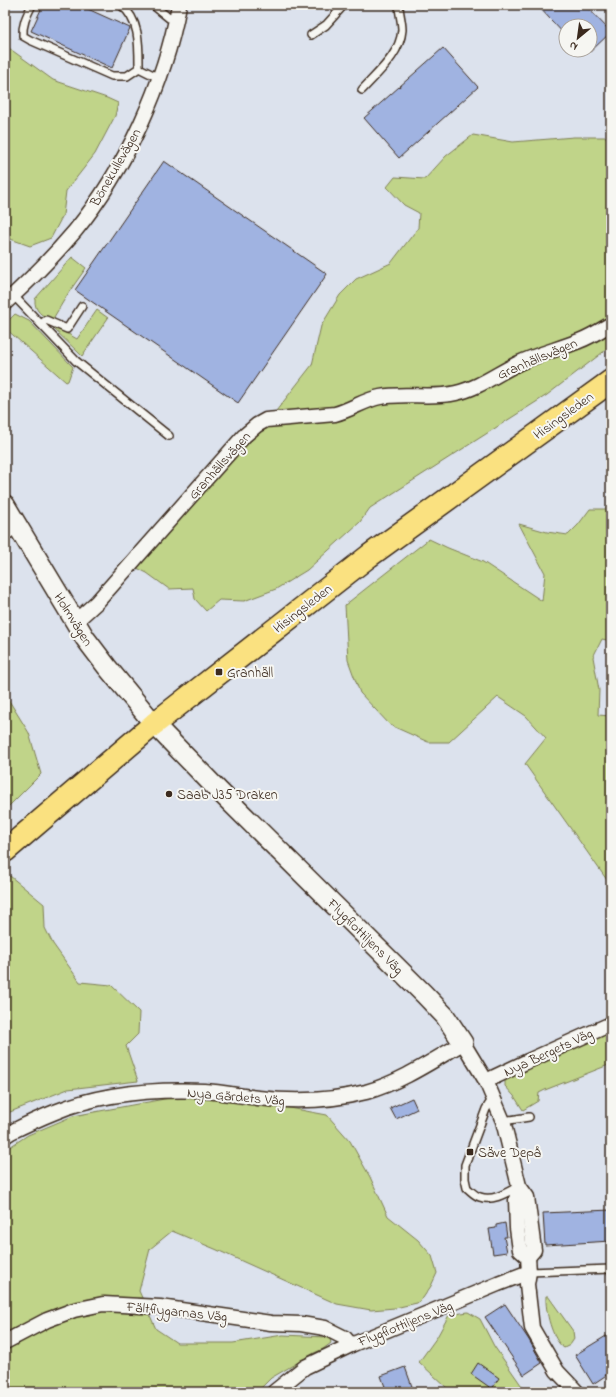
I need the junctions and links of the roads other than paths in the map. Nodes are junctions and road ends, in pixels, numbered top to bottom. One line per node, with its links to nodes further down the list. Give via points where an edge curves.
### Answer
1 (32, 5): 9 (lane, via 26,17 23,36 112,76 127,76)
2 (121, 5): 9 (lane, via 128,11 138,34)
3 (153, 5): 7 (lane, via 169,18)
4 (179, 5): 7 (street, Bönekullevägen)
5 (344, 5): 8 (lane, via 326,25)
6 (399, 5): 11 (lane, via 402,28 400,43 393,56)
7 (176, 20): 10 (street, Bönekullevägen)
8 (311, 36)
9 (138, 68): 10 (lane)
10 (159, 78): 12 (street, Bönekullevägen, via 132,142 104,190 76,230 45,265)
11 (362, 90)
12 (9, 299): 14 (lane)
13 (82, 306): 14 (lane, via 67,328 46,320)
14 (41, 324): 17 (lane, via 76,361)
15 (611, 324): 20 (street, Granhällsvägen, via 581,340 519,362 474,387 456,393 380,397 335,414 266,420 257,425 244,436 97,602)
16 (611, 381): 21 (highway, Hisingsleden, via 368,556)
17 (169, 436)
18 (5, 505): 19 (street, Holmvägen)
19 (12, 533): 20 (street, Holmvägen)
20 (75, 622): 21 (street, Holmvägen, via 94,652)
21 (154, 724): 22 (highway, Hisingsleden); 24 (street, Flygflottiljens Väg, via 213,786 424,994 445,1016)
22 (5, 851)
23 (611, 1024): 25 (street, Nya Bergets Väg)
24 (463, 1043): 25 (street, Flygflottiljens Väg); 29 (street, Nya Gärdets Väg, via 415,1072 366,1092 287,1101 206,1091 139,1092 95,1100 56,1111)
25 (486, 1082): 26 (street, Flygflottiljens Väg)
26 (493, 1098): 28 (street, Flygflottiljens Väg); 30 (lane, via 486,1109 465,1165 464,1179 467,1188 479,1197 498,1197)
27 (529, 1117): 28 (lane)
28 (502, 1121): 30 (street, Flygflottiljens Väg)
29 (5, 1136)
30 (519, 1186): 32 (street, Flygflottiljens Väg, via 527,1197 534,1250 528,1257)
31 (611, 1269): 32 (lane)
32 (529, 1272): 34 (street, Flygflottiljens Väg); 36 (street, via 527,1284 532,1328 557,1371)
33 (5, 1342): 34 (street, Fältflygarnas Väg, via 47,1320 74,1310 103,1304 160,1307 271,1323 301,1324 325,1328 345,1338)
34 (351, 1345): 35 (street, Flygflottiljens Väg, via 305,1367)
35 (274, 1392)
36 (577, 1392)

